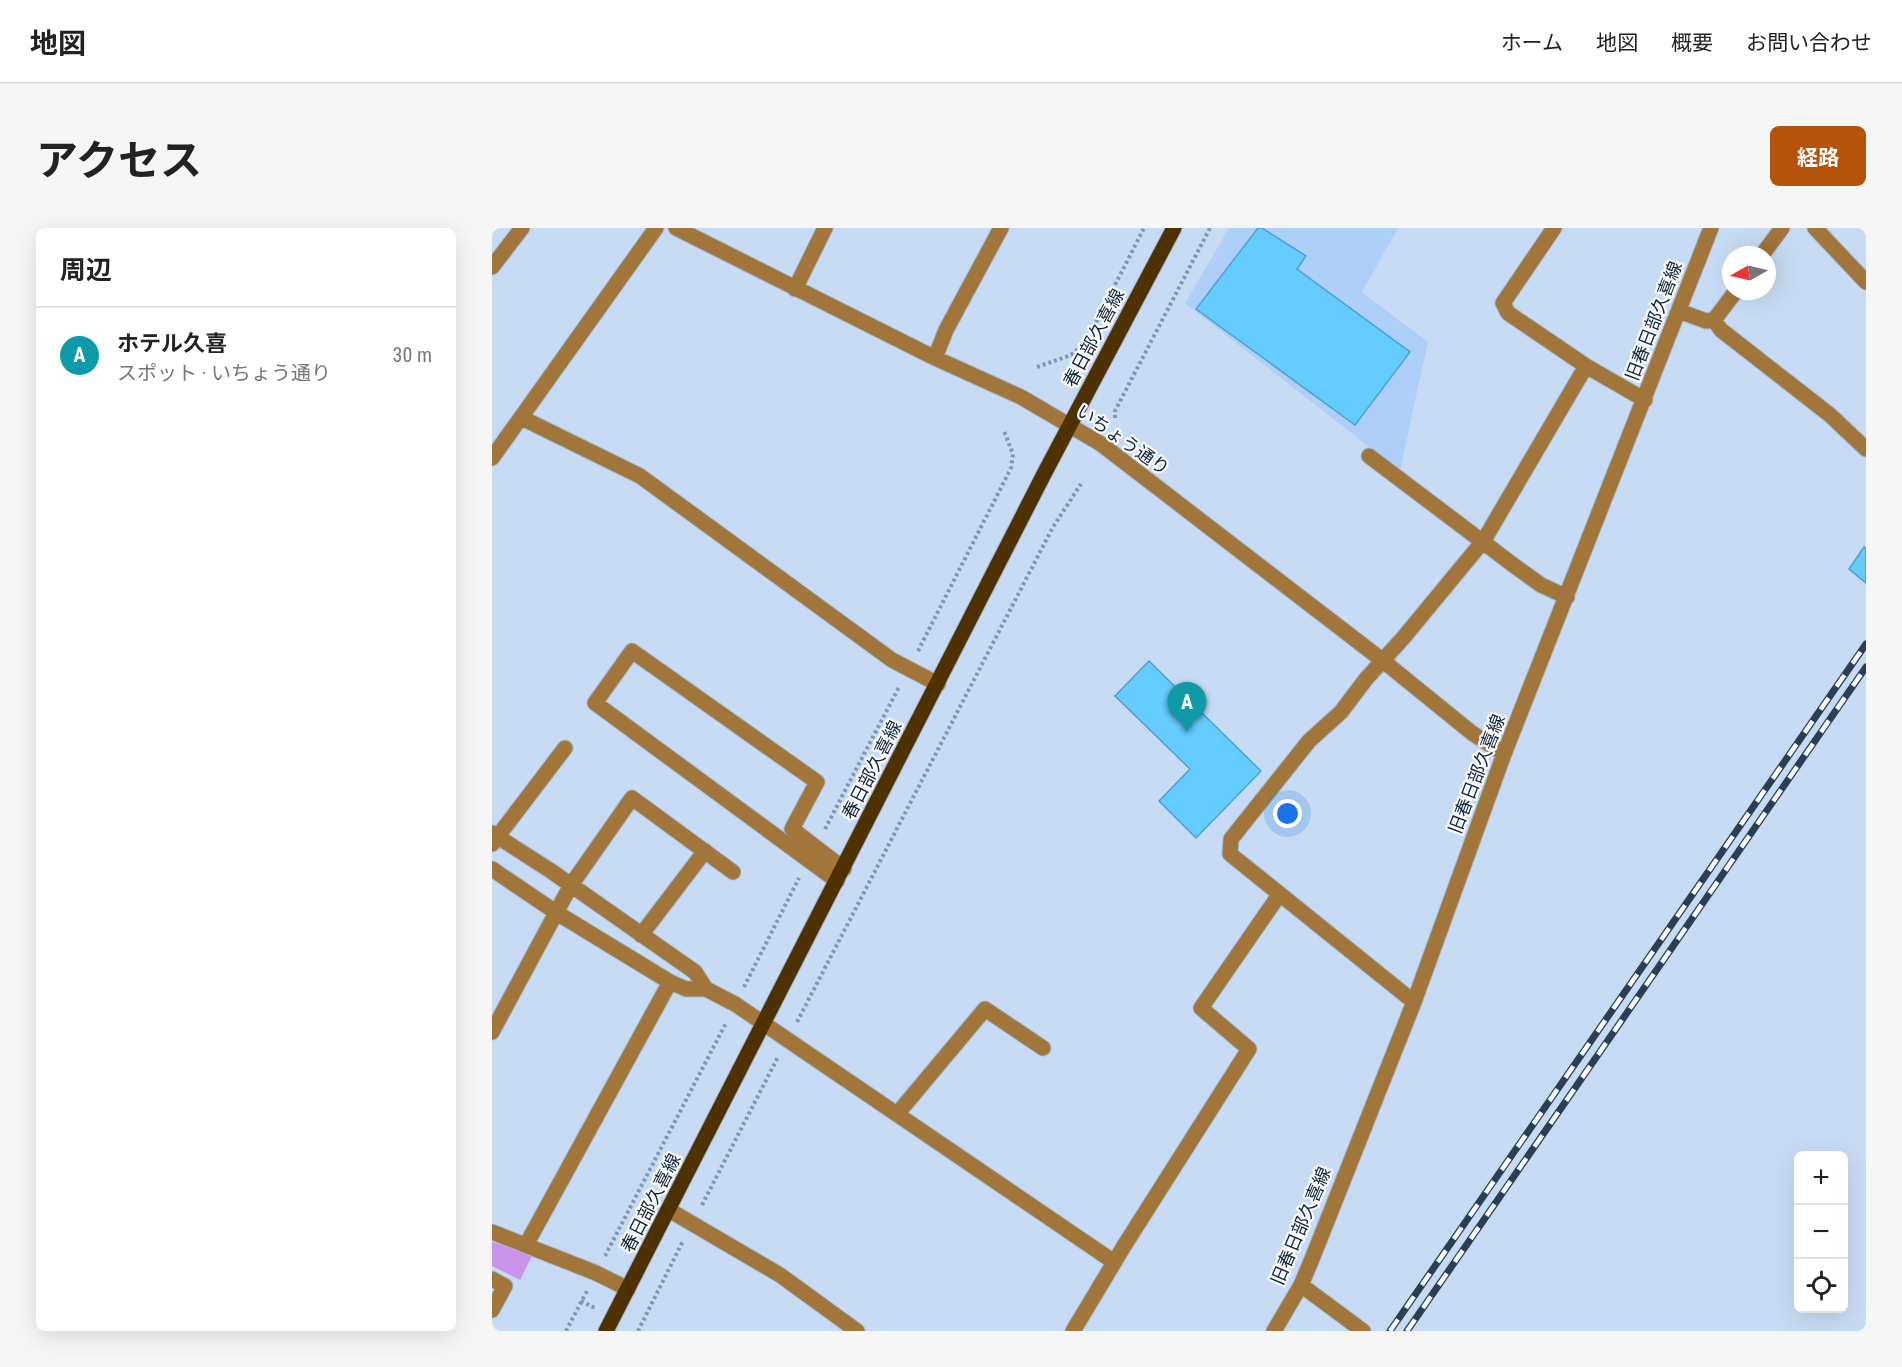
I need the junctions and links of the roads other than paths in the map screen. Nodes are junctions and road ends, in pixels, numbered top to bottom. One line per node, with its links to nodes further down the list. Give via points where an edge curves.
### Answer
1 (522, 228): 12 (street)
2 (656, 228): 21 (street)
3 (676, 228): 14 (street, いちょう通り)
4 (825, 228): 14 (street)
5 (1001, 228): 18 (street)
6 (1174, 228): 22 (main road, 春日部久喜線)
7 (1554, 228): 19 (street, via 1503,303 1508,314)
8 (1711, 228): 16 (street, 旧春日部久喜線)
9 (1782, 228): 11 (street)
10 (1815, 228): 13 (street)
11 (1769, 246)
12 (492, 267)
13 (1866, 282)
14 (795, 289): 18 (street, いちょう通り)
15 (1729, 300): 17 (street)
16 (1679, 311): 17 (street); 20 (street, 旧春日部久喜線)
17 (1714, 320): 23 (street, via 1721,330 1830,415)
18 (935, 358): 22 (street, いちょう通り)
19 (1586, 366): 20 (street); 26 (street)
20 (1645, 400): 27 (street, 旧春日部久喜線)
21 (522, 418): 25 (street); 29 (street, via 640,476 892,660)
22 (1070, 424): 28 (street, いちょう通り); 29 (main road, 春日部久喜線)
23 (1866, 449)
24 (1369, 456): 26 (street)
25 (492, 458)
26 (1482, 543): 27 (street, via 1541,585); 28 (street)
27 (1567, 597): 31 (street, 旧春日部久喜線)
28 (1383, 660): 31 (street, いちょう通り, via 1472,733); 38 (street, via 1341,712 1309,741 1231,839 1230,854)
29 (938, 684): 36 (main road, 春日部久喜線)
30 (565, 748): 32 (street)
31 (1504, 754): 43 (street, 旧春日部久喜線)
32 (494, 838): 37 (street)
33 (705, 851): 35 (street); 37 (street, via 632,798); 40 (street)
34 (492, 869): 39 (street)
35 (733, 872)
36 (840, 875): 36 (street, via 595,703 632,651 817,782 792,829); 44 (main road, 春日部久喜線)
37 (571, 885): 39 (street); 40 (street)
38 (1279, 895): 43 (street); 51 (street, via 1201,1008 1250,1049)
39 (557, 913): 41 (street); 45 (street)
40 (641, 935): 42 (street, via 695,972)
41 (670, 982): 42 (street, via 686,989); 50 (street)
42 (706, 989): 44 (street)
43 (1414, 1002): 53 (street, 旧春日部久喜線)
44 (764, 1024): 47 (street); 48 (main road, 春日部久喜線)
45 (492, 1032)
46 (1043, 1048): 47 (street, via 985,1009)
47 (898, 1113): 51 (street)
48 (669, 1210): 54 (main road, 春日部久喜線); 57 (street, via 780,1275)
49 (492, 1232): 50 (street)
50 (526, 1245): 54 (street)
51 (1114, 1262): 58 (street)
52 (492, 1280): 55 (street, via 505,1286)
53 (1301, 1285): 59 (street, 旧春日部久喜線); 60 (street)
54 (628, 1289): 56 (main road, 春日部久喜線)
55 (492, 1311)
56 (606, 1331)
57 (857, 1331)
58 (1073, 1331)
59 (1274, 1331)
60 (1363, 1331)

